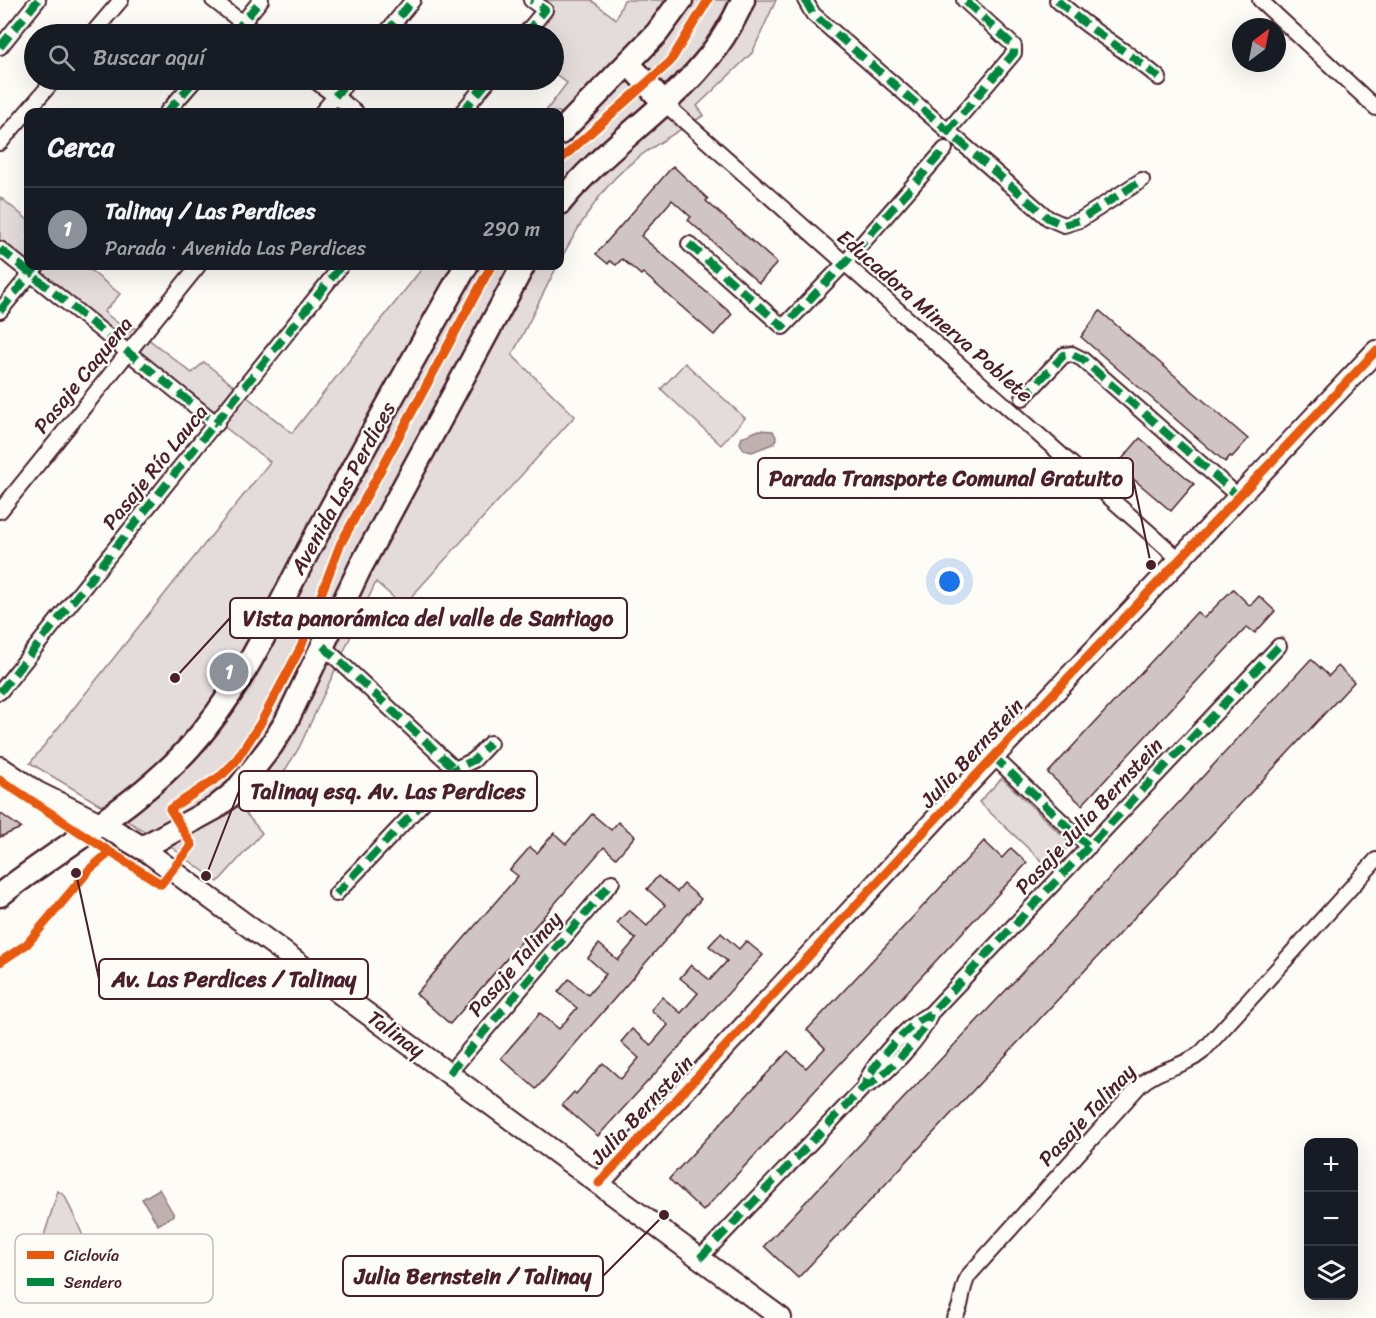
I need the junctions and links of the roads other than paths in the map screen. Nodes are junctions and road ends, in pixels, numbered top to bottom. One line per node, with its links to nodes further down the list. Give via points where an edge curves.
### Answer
1 (38, 0): 17 (street)
2 (121, 0): 14 (street)
3 (213, 0): 13 (street)
4 (261, 0): 13 (street)
5 (413, 0): 15 (street)
6 (531, 0): 16 (street, via 544,10)
7 (681, 0): 18 (main road)
8 (743, 0): 26 (main road, via 715,52)
9 (806, 0): 35 (street, via 813,14)
10 (963, 0): 35 (street, via 1014,46 1014,53)
11 (1057, 0): 19 (street)
12 (1260, 0): 32 (street)
13 (242, 23)
14 (101, 24)
15 (393, 24)
16 (533, 24)
17 (0, 47)
18 (629, 64): 26 (main road); 34 (main road)
19 (1159, 78)
20 (45, 90): 27 (street)
21 (186, 90): 28 (street)
22 (327, 90): 25 (street)
23 (340, 90): 25 (street)
24 (481, 90): 31 (street)
25 (335, 96): 29 (street); 30 (street)
26 (665, 104): 39 (main road, via 602,156); 43 (street, Educadora Minerva Poblete)
27 (30, 108)
28 (170, 108)
29 (325, 108)
30 (351, 108)
31 (465, 108)
32 (1376, 108)
33 (24, 115): 36 (street)
34 (564, 129)
35 (947, 132): 38 (street, via 1048,218 1064,225 1080,220)
36 (0, 143)
37 (945, 149): 43 (street)
38 (1142, 180)
39 (564, 199)
40 (688, 244): 43 (street, via 783,327)
41 (0, 249): 42 (street)
42 (24, 264)
43 (844, 264): 56 (street, Educadora Minerva Poblete)
44 (34, 270): 49 (street); 51 (street)
45 (195, 270): 51 (street, Pasaje Caquena)
46 (338, 270): 53 (street, Pasaje Río Lauca)
47 (464, 270): 64 (main road, Avenida Las Perdices, via 225,702 189,749)
48 (521, 270): 57 (main road, via 360,568)
49 (0, 311)
50 (1376, 351): 54 (street, Julia Bernstein)
51 (128, 352): 53 (street); 55 (street, Pasaje Caquena)
52 (1023, 398): 54 (street, via 1064,355 1072,354)
53 (217, 424): 59 (street, Pasaje Río Lauca)
54 (1238, 496): 56 (street, Julia Bernstein)
55 (0, 511)
56 (1179, 558): 61 (street, Julia Bernstein)
57 (323, 646): 63 (street); 66 (main road, via 286,722 249,776 215,808)
58 (1279, 646): 65 (street, Pasaje Julia Bernstein)
59 (0, 693)
60 (490, 743): 63 (street, via 474,760)
61 (993, 756): 65 (street); 72 (street, Julia Bernstein)
62 (0, 767): 64 (street, Talinay, via 37,792)
63 (455, 769): 69 (street)
64 (102, 824): 66 (main road, Talinay); 70 (main road, Avenida Las Perdices, via 34,867)
65 (1089, 847): 73 (street, Pasaje Julia Bernstein, via 930,1014 923,1031 888,1069 864,1087)
66 (142, 848): 71 (street, Talinay)
67 (1376, 860): 75 (street, Pasaje Talinay, via 1202,1052 1140,1085 969,1275)
68 (612, 882): 71 (street, Pasaje Talinay)
69 (336, 894)
70 (0, 895)
71 (449, 1073): 72 (street, Talinay)
72 (598, 1184): 73 (street, Talinay)
73 (700, 1258): 74 (street, Talinay)
74 (781, 1318)
75 (954, 1318)

